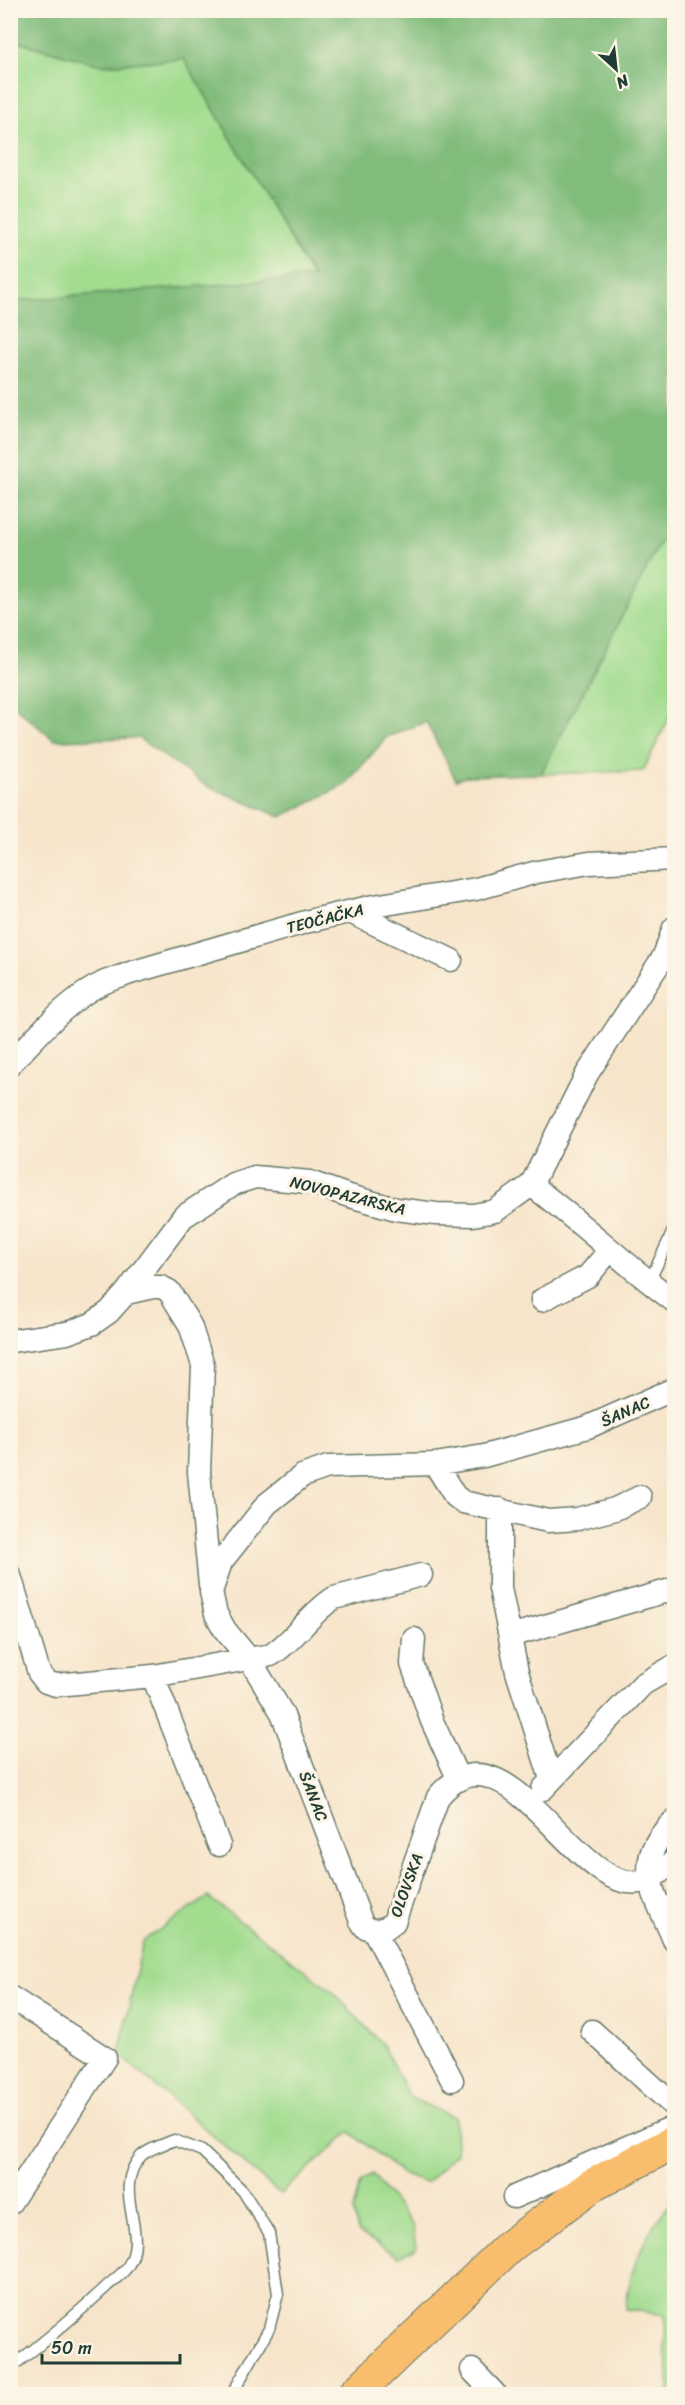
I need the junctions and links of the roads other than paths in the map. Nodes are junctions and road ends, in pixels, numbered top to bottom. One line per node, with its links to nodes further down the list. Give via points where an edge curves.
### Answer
1 (675, 859): 2 (street, TEOČAČKA, via 589,863)
2 (350, 912): 4 (street); 5 (street, TEOČAČKA, via 102,983 79,998)
3 (675, 928): 6 (street, NOVOPAZARSKA, via 664,956 588,1074)
4 (451, 960)
5 (10, 1064)
6 (531, 1185): 8 (street); 10 (street, NOVOPAZARSKA, via 495,1211 436,1214 396,1209 310,1182 255,1177 233,1184 183,1217)
7 (675, 1229): 9 (lane)
8 (609, 1251): 9 (street); 11 (street, via 588,1276)
9 (649, 1282): 12 (street)
10 (126, 1293): 13 (street, NOVOPAZARSKA, via 92,1324 67,1333); 21 (street, ŠANAC, via 153,1287 169,1291 190,1325 202,1365 199,1472)
11 (542, 1300)
12 (675, 1301)
13 (10, 1341)
14 (675, 1389): 15 (street, ŠANAC, via 588,1427 484,1456)
15 (435, 1464): 17 (street, via 463,1502); 21 (street, ŠANAC, via 328,1467 302,1476 267,1504 245,1531 221,1562)
16 (640, 1497): 17 (street, via 577,1520 548,1521)
17 (500, 1509): 23 (street, via 500,1588)
18 (421, 1575): 25 (street, via 334,1598 283,1647 271,1655)
19 (10, 1576): 22 (street)
20 (675, 1589): 23 (street)
21 (211, 1592): 25 (street, ŠANAC, via 225,1630)
22 (16, 1615): 27 (street, via 46,1682 56,1685)
23 (510, 1636): 28 (street, via 517,1672)
24 (414, 1639): 29 (street, via 411,1664)
25 (250, 1660): 27 (street); 35 (street, ŠANAC, via 282,1713 361,1921)
26 (675, 1666): 28 (street, via 643,1684)
27 (153, 1676): 32 (street)
28 (551, 1779): 30 (street)
29 (459, 1780): 30 (street, via 492,1776); 35 (street, OLOVSKA, via 438,1797 394,1922)
30 (531, 1804): 34 (street, via 603,1871 624,1882)
31 (675, 1821): 34 (street, via 654,1847 648,1863)
32 (219, 1845)
33 (675, 1861): 34 (street)
34 (649, 1879): 36 (street)
35 (374, 1931): 39 (street, OLOVSKA)
36 (675, 1940)
37 (10, 1997): 43 (street, via 105,2058)
38 (592, 2031): 40 (street)
39 (452, 2080)
40 (675, 2106)
41 (675, 2126): 44 (street)
42 (675, 2142): 49 (main road, via 591,2186 510,2246)
43 (17, 2178): 45 (street)
44 (514, 2197)
45 (10, 2204)
46 (10, 2367): 48 (lane, via 62,2327 129,2266 136,2243 127,2196 131,2176 141,2155 174,2140 202,2151 243,2191 269,2233 278,2294 269,2329)
47 (472, 2370): 50 (street)
48 (232, 2394)
49 (355, 2394)
50 (495, 2394)

